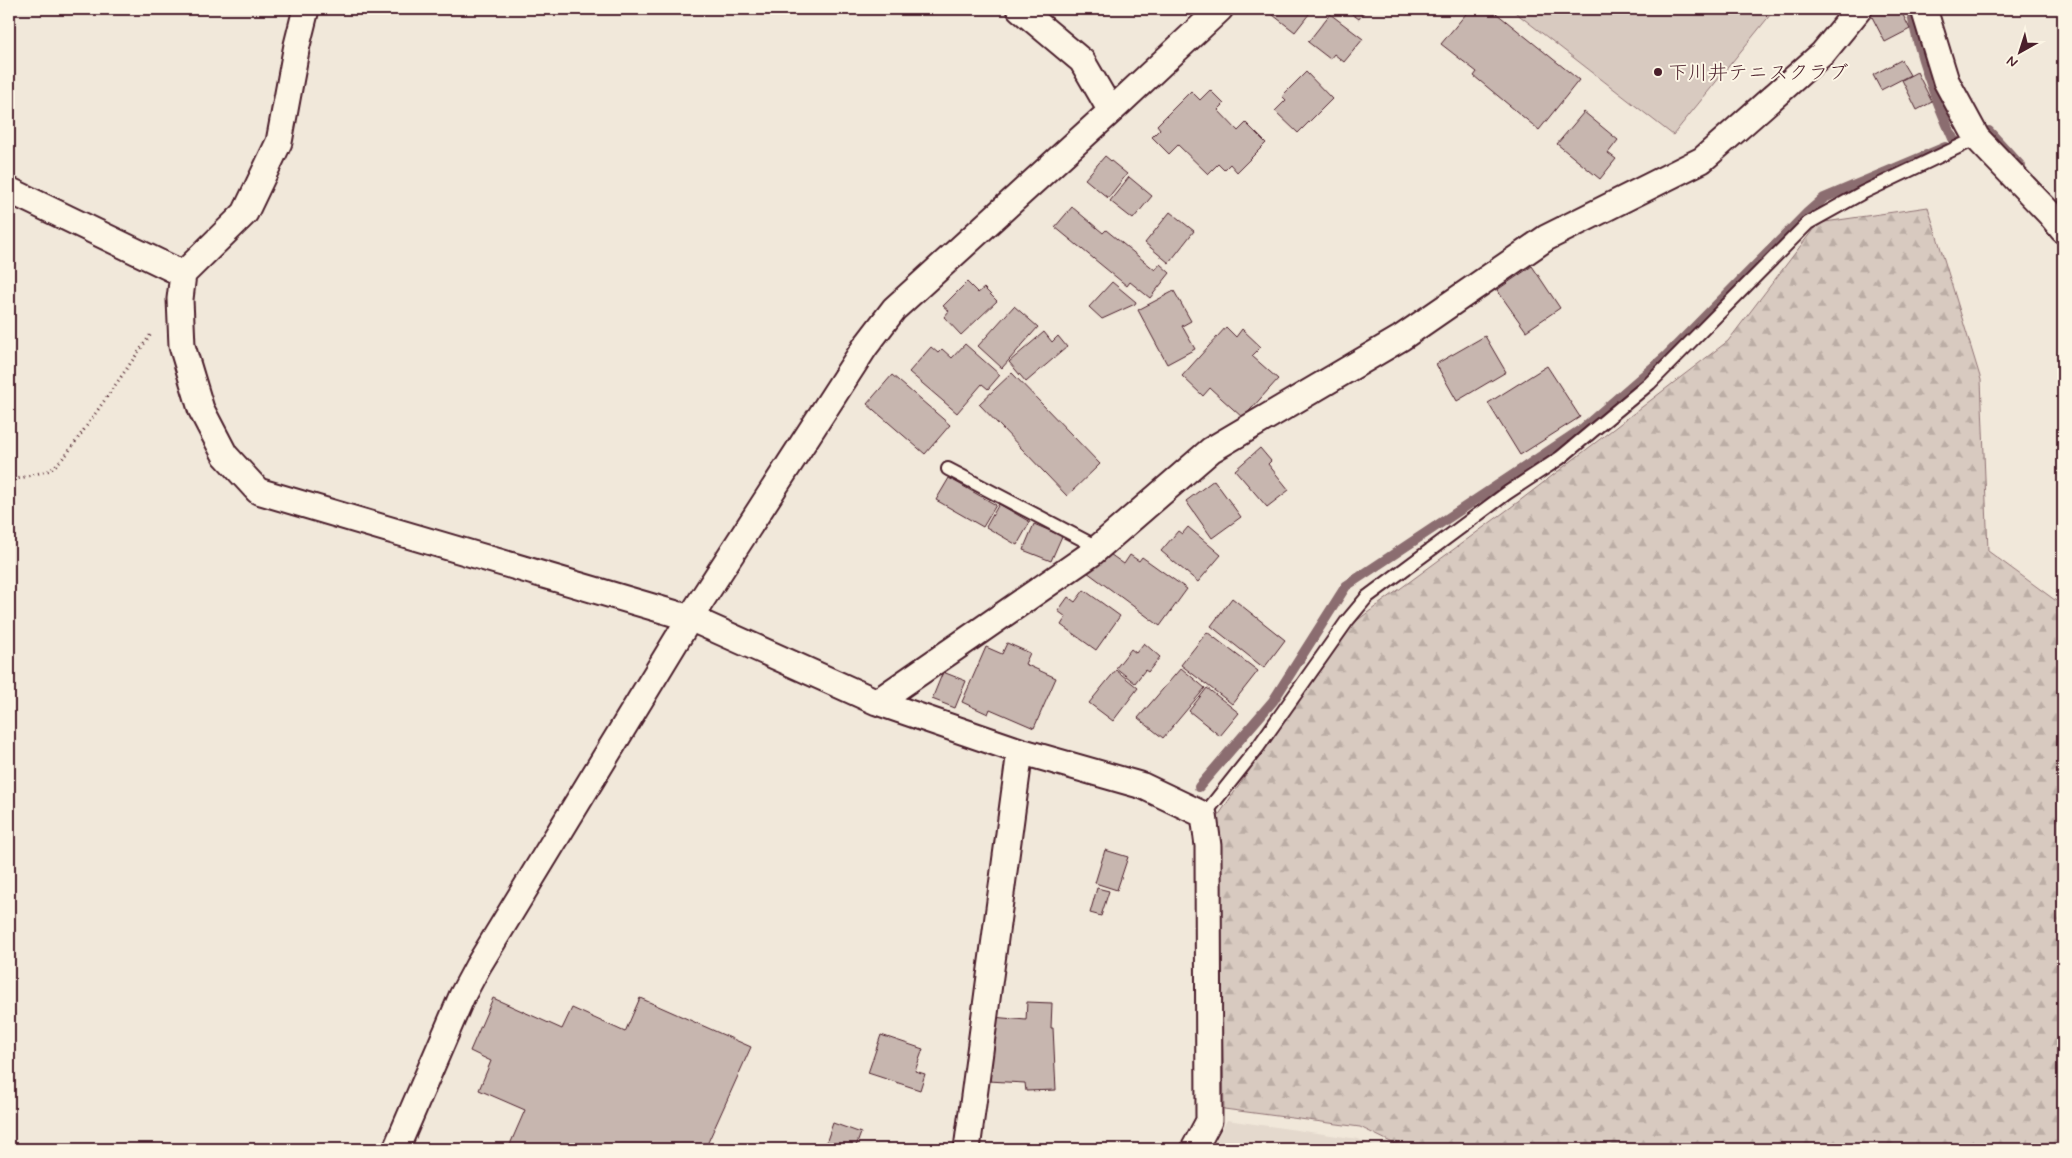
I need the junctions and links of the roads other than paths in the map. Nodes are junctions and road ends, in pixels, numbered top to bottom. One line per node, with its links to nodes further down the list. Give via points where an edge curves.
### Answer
1 (306, 9): 10 (street, via 279,142 245,213)
2 (1020, 9): 6 (street, via 1082,61)
3 (1220, 9): 6 (street)
4 (1859, 9): 12 (street, via 1823,53 1702,160 1546,238 1401,338 1211,450)
5 (1924, 9): 7 (street, via 1946,81)
6 (1112, 111): 13 (street, via 894,308 865,347)
7 (1977, 138): 9 (street); 16 (lane, via 1862,193 1808,223 1650,383 1560,458 1507,493 1367,597 1258,747)
8 (9, 190): 10 (street)
9 (2063, 230)
10 (183, 274): 13 (street, via 180,299 182,346 201,409 225,455 258,491)
11 (948, 469): 12 (lane)
12 (1099, 548): 14 (street)
13 (690, 618): 14 (street); 17 (street, via 478,966)
14 (877, 702): 15 (street)
15 (1020, 750): 16 (street, via 1143,786); 18 (street)
16 (1204, 814): 19 (street, via 1208,846 1209,1122)
17 (396, 1149)
18 (967, 1149)
19 (1194, 1149)

